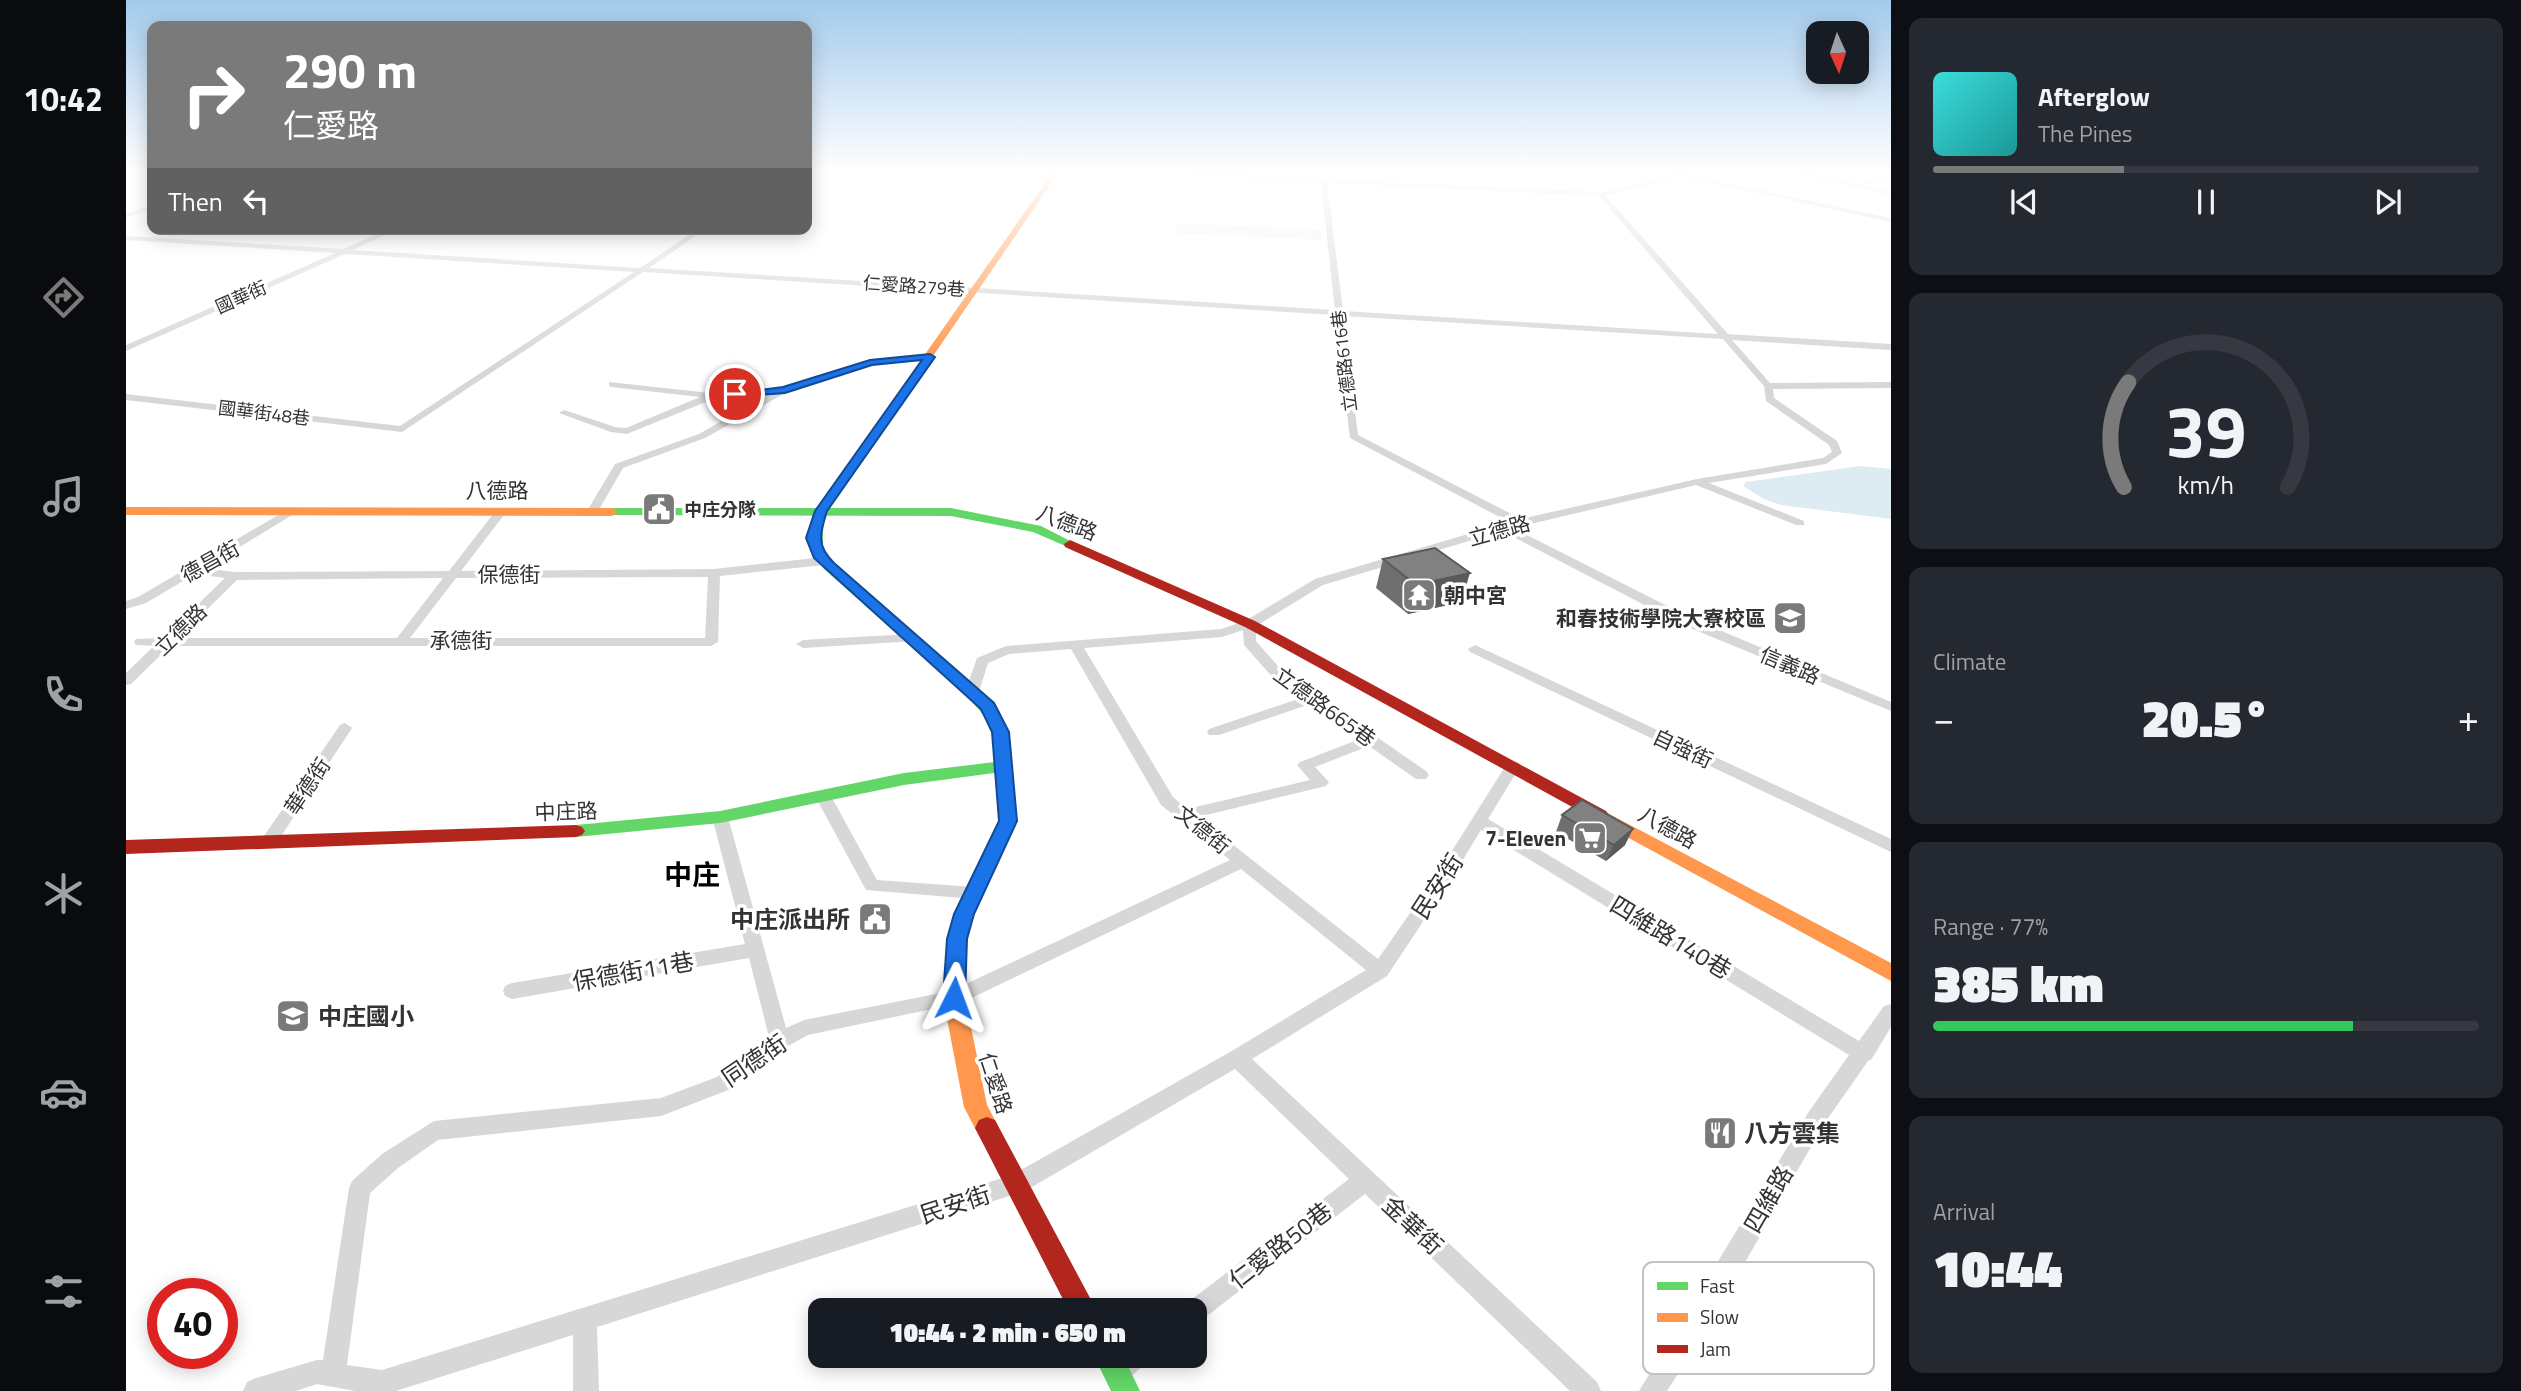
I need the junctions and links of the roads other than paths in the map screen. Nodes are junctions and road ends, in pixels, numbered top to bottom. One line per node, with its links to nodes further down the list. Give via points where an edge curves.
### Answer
1 (377, 237): 7 (street, 國華街)
2 (691, 237): 8 (street)
3 (1010, 237): 9 (street)
4 (1330, 237): 10 (street, 立德路616巷)
5 (1639, 237): 11 (street)
6 (126, 238): 7 (street, 仁愛路279巷)
7 (346, 251): 8 (street, 仁愛路279巷); 12 (street, 國華街)
8 (645, 268): 9 (street, 仁愛路279巷); 20 (street, 國華街48巷, via 402,429)
9 (974, 289): 10 (street, 仁愛路279巷); 14 (street)
10 (1337, 313): 11 (street, 仁愛路279巷); 29 (street, 立德路616巷, via 1353,436)
11 (1727, 337): 13 (street, 仁愛路279巷); 17 (street)
12 (126, 348)
13 (1891, 348)
14 (930, 357): 18 (street, via 870,363); 26 (street)
15 (612, 384): 19 (street)
16 (1891, 385): 17 (street)
17 (1768, 386): 22 (street, 立德路, via 1769,399 1833,443 1837,453 1809,465)
18 (785, 390): 19 (street); 23 (street, via 702,436 620,466)
19 (710, 396): 21 (street, via 627,431)
20 (126, 397)
21 (564, 413)
22 (1697, 482): 28 (street); 29 (street, 立德路)
23 (593, 510): 25 (street, 八德路); 26 (street, 八德路)
24 (126, 511): 27 (street, 八德路)
25 (501, 511): 27 (street, 八德路); 34 (street)
26 (821, 511): 31 (street, via 812,538); 37 (street, 八德路, via 951,512 1037,529)
27 (290, 512): 32 (street, 德昌街)
28 (1800, 523)
29 (1521, 524): 30 (street, 立德路)
30 (1503, 527): 37 (street, 立德路, via 1319,582); 48 (street, 信義路, via 1688,622)
31 (824, 561): 33 (street, 保德街); 38 (street, 仁愛路)
32 (193, 570): 35 (street, 保德街); 36 (street, 德昌街)
33 (714, 573): 34 (street, 保德街); 39 (street, 承德街, via 711,642)
34 (453, 574): 35 (street, 保德街); 39 (street)
35 (234, 576): 41 (street, 立德路)
36 (126, 605)
37 (1251, 624): 43 (street, 立德路, via 1222,633); 47 (street, 立德路665巷, via 1249,642 1279,676); 52 (street, 八德路)
38 (910, 638): 42 (street); 46 (street, 仁愛路)
39 (402, 640): 41 (street, 承德街)
40 (141, 642): 41 (street, 承德街)
41 (167, 642): 45 (street, 立德路)
42 (803, 644)
43 (1075, 644): 46 (street, 立德路, via 1006,650 982,661); 56 (street, 文德街, via 1167,801)
44 (1475, 649): 60 (street, 自強街)
45 (126, 681)
46 (972, 692): 53 (street, 仁愛路, via 996,718)
47 (1312, 699): 50 (street); 51 (street, 立德路665巷)
48 (1891, 707)
49 (345, 728): 59 (street, 華德街)
50 (1214, 732)
51 (1371, 740): 54 (street, 立德路665巷); 56 (street, via 1304,765 1321,782)
52 (1513, 765): 58 (street, 民安街); 66 (street, 八德路)
53 (1003, 767): 55 (street, 中庄路, via 904,779); 63 (street, 仁愛路, via 1008,821)
54 (1421, 775)
55 (823, 796): 57 (street, 中庄路); 63 (street, via 872,886)
56 (1185, 815): 62 (street, 文德街)
57 (720, 817): 59 (street, 中庄路, via 608,830); 64 (street)
58 (1479, 821): 65 (street, 民安街); 71 (street, 四維路140巷)
59 (268, 844): 61 (street, 中庄路)
60 (1891, 846)
61 (130, 851)
62 (1242, 861): 65 (street, 文德街); 68 (street, 同德街)
63 (974, 893): 68 (street, 仁愛路, via 957,939)
64 (754, 950): 67 (street, 保德街11巷); 70 (street)
65 (1380, 971): 72 (street, 民安街)
66 (1891, 973)
67 (512, 991)
68 (954, 998): 70 (street, 同德街, via 804,1028); 74 (street, 仁愛路, via 976,1107)
69 (1891, 1012): 71 (street, 四維路)
70 (780, 1041): 80 (street, 同德街, via 724,1083 661,1107 434,1131 390,1161 360,1188)
71 (1864, 1054): 75 (street, 四維路, via 1817,1117)
72 (1237, 1058): 73 (street, 金華街); 74 (street, 民安街)
73 (1365, 1180): 77 (street, 仁愛路50巷); 83 (street, 金華街)
74 (1017, 1184): 76 (street, 仁愛路); 78 (street, 民安街)
75 (1732, 1262)
76 (1077, 1298)
77 (1207, 1302)
78 (585, 1320): 80 (street, 民安街, via 382,1383); 82 (street)
79 (1663, 1374): 84 (street, 四維路)
80 (333, 1375): 81 (street, 民安街, via 317,1372)
81 (256, 1391)
82 (586, 1391)
83 (1588, 1391)
84 (1652, 1391)

